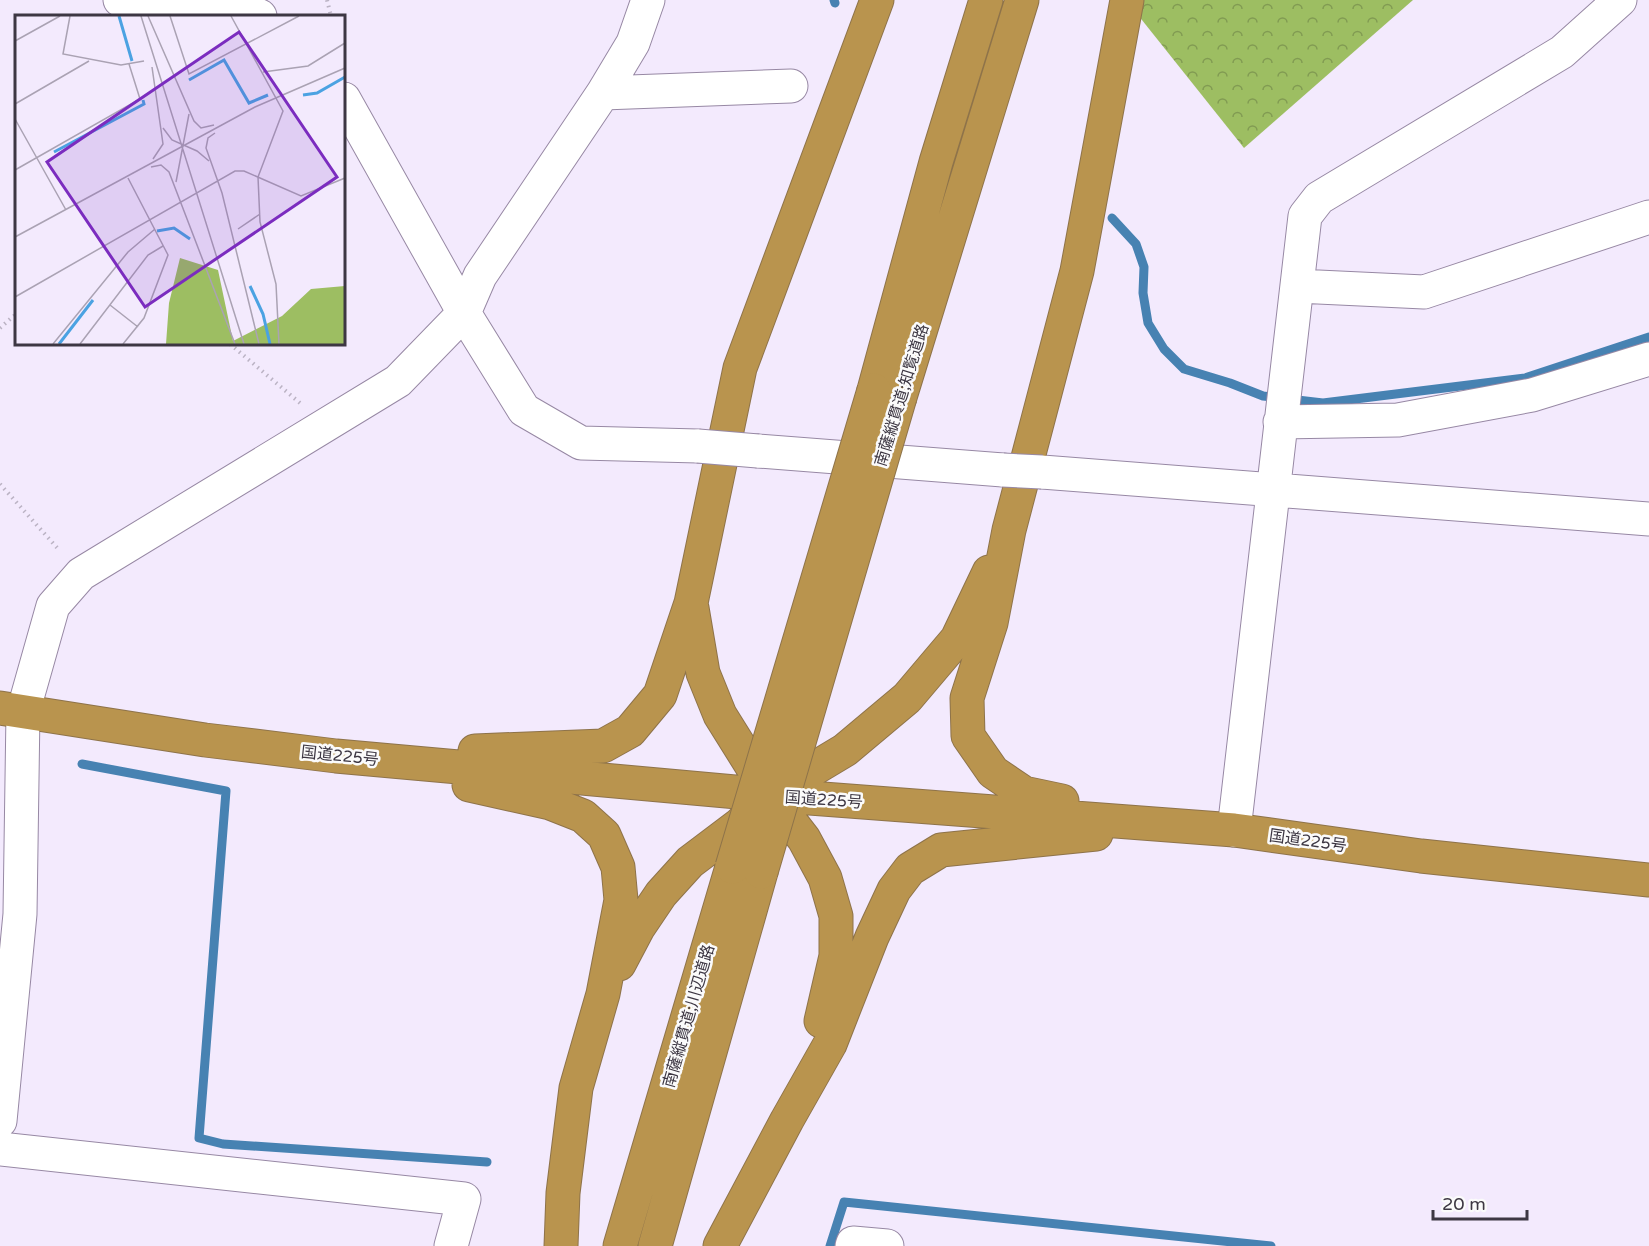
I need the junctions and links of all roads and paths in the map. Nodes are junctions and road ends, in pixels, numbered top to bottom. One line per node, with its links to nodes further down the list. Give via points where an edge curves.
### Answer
1 (120, 0): 9 (street, via 145,8 219,4)
2 (327, 0): 10 (path)
3 (648, 0): 12 (street, via 633,43)
4 (877, 0): 29 (highway, via 740,368)
5 (986, 0): 21 (highway, 南薩縦貫道;知覧道路, via 936,162)
6 (1022, 0): 21 (highway, 南薩縦貫道;知覧道路)
7 (1127, 0): 27 (highway, via 1077,271)
8 (1620, 0): 15 (street, via 1562,51 1319,198 1305,216)
9 (258, 15)
10 (331, 15)
11 (791, 86): 12 (street)
12 (603, 93): 16 (street, via 480,276)
13 (345, 101): 16 (street)
14 (1649, 217): 15 (street, via 1424,292)
15 (1297, 286): 22 (street)
16 (464, 313): 23 (street, via 398,381); 25 (street, bridge, via 524,410 581,443 698,446)
17 (15, 315): 18 (path)
18 (0, 328)
19 (231, 345): 23 (path)
20 (1649, 359): 22 (street, via 1532,395 1398,420)
21 (887, 393): 32 (highway, 南薩縦貫道;知覧道路, bridge)
22 (1283, 405): 25 (street)
23 (326, 425): 28 (street)
24 (0, 484): 28 (path)
25 (1273, 490): 26 (street); 34 (street)
26 (1649, 519)
27 (1009, 530): 32 (highway, via 957,639 907,698 845,750); 33 (highway, via 991,623 967,698 968,736 993,772 1024,793)
28 (81, 574): 30 (street, via 53,606)
29 (691, 603): 31 (highway, via 660,695 630,731 603,746); 32 (highway, via 703,673 720,715)
30 (11, 710): 31 (highway, 国道225号); 37 (street)
31 (336, 756): 32 (highway, 国道225号); 38 (highway, via 550,803 583,816 597,828 618,867 621,900)
32 (771, 790): 33 (highway, 国道225号); 35 (highway, 南薩縦貫道;川辺道路, bridge); 38 (highway, via 739,825 690,862 662,894 638,928); 39 (highway, via 825,878 836,916 836,956 823,1014)
33 (1178, 825): 34 (highway, 国道225号); 39 (highway, via 940,850 910,869 894,890 872,937 830,1044)
34 (1233, 830): 36 (highway, 国道225号, via 1421,856)
35 (747, 869): 44 (highway, 南薩縦貫道;川辺道路); 45 (highway, 南薩縦貫道;川辺道路)
36 (1649, 880)
37 (10, 909): 40 (street)
38 (603, 994): 43 (highway, via 576,1088 563,1193)
39 (787, 1120): 46 (highway)
40 (0, 1121)
41 (0, 1149): 42 (street, via 464,1198)
42 (451, 1246)
43 (561, 1246)
44 (621, 1246)
45 (655, 1246)
46 (720, 1246)
47 (852, 1246): 48 (street)
48 (887, 1246)

